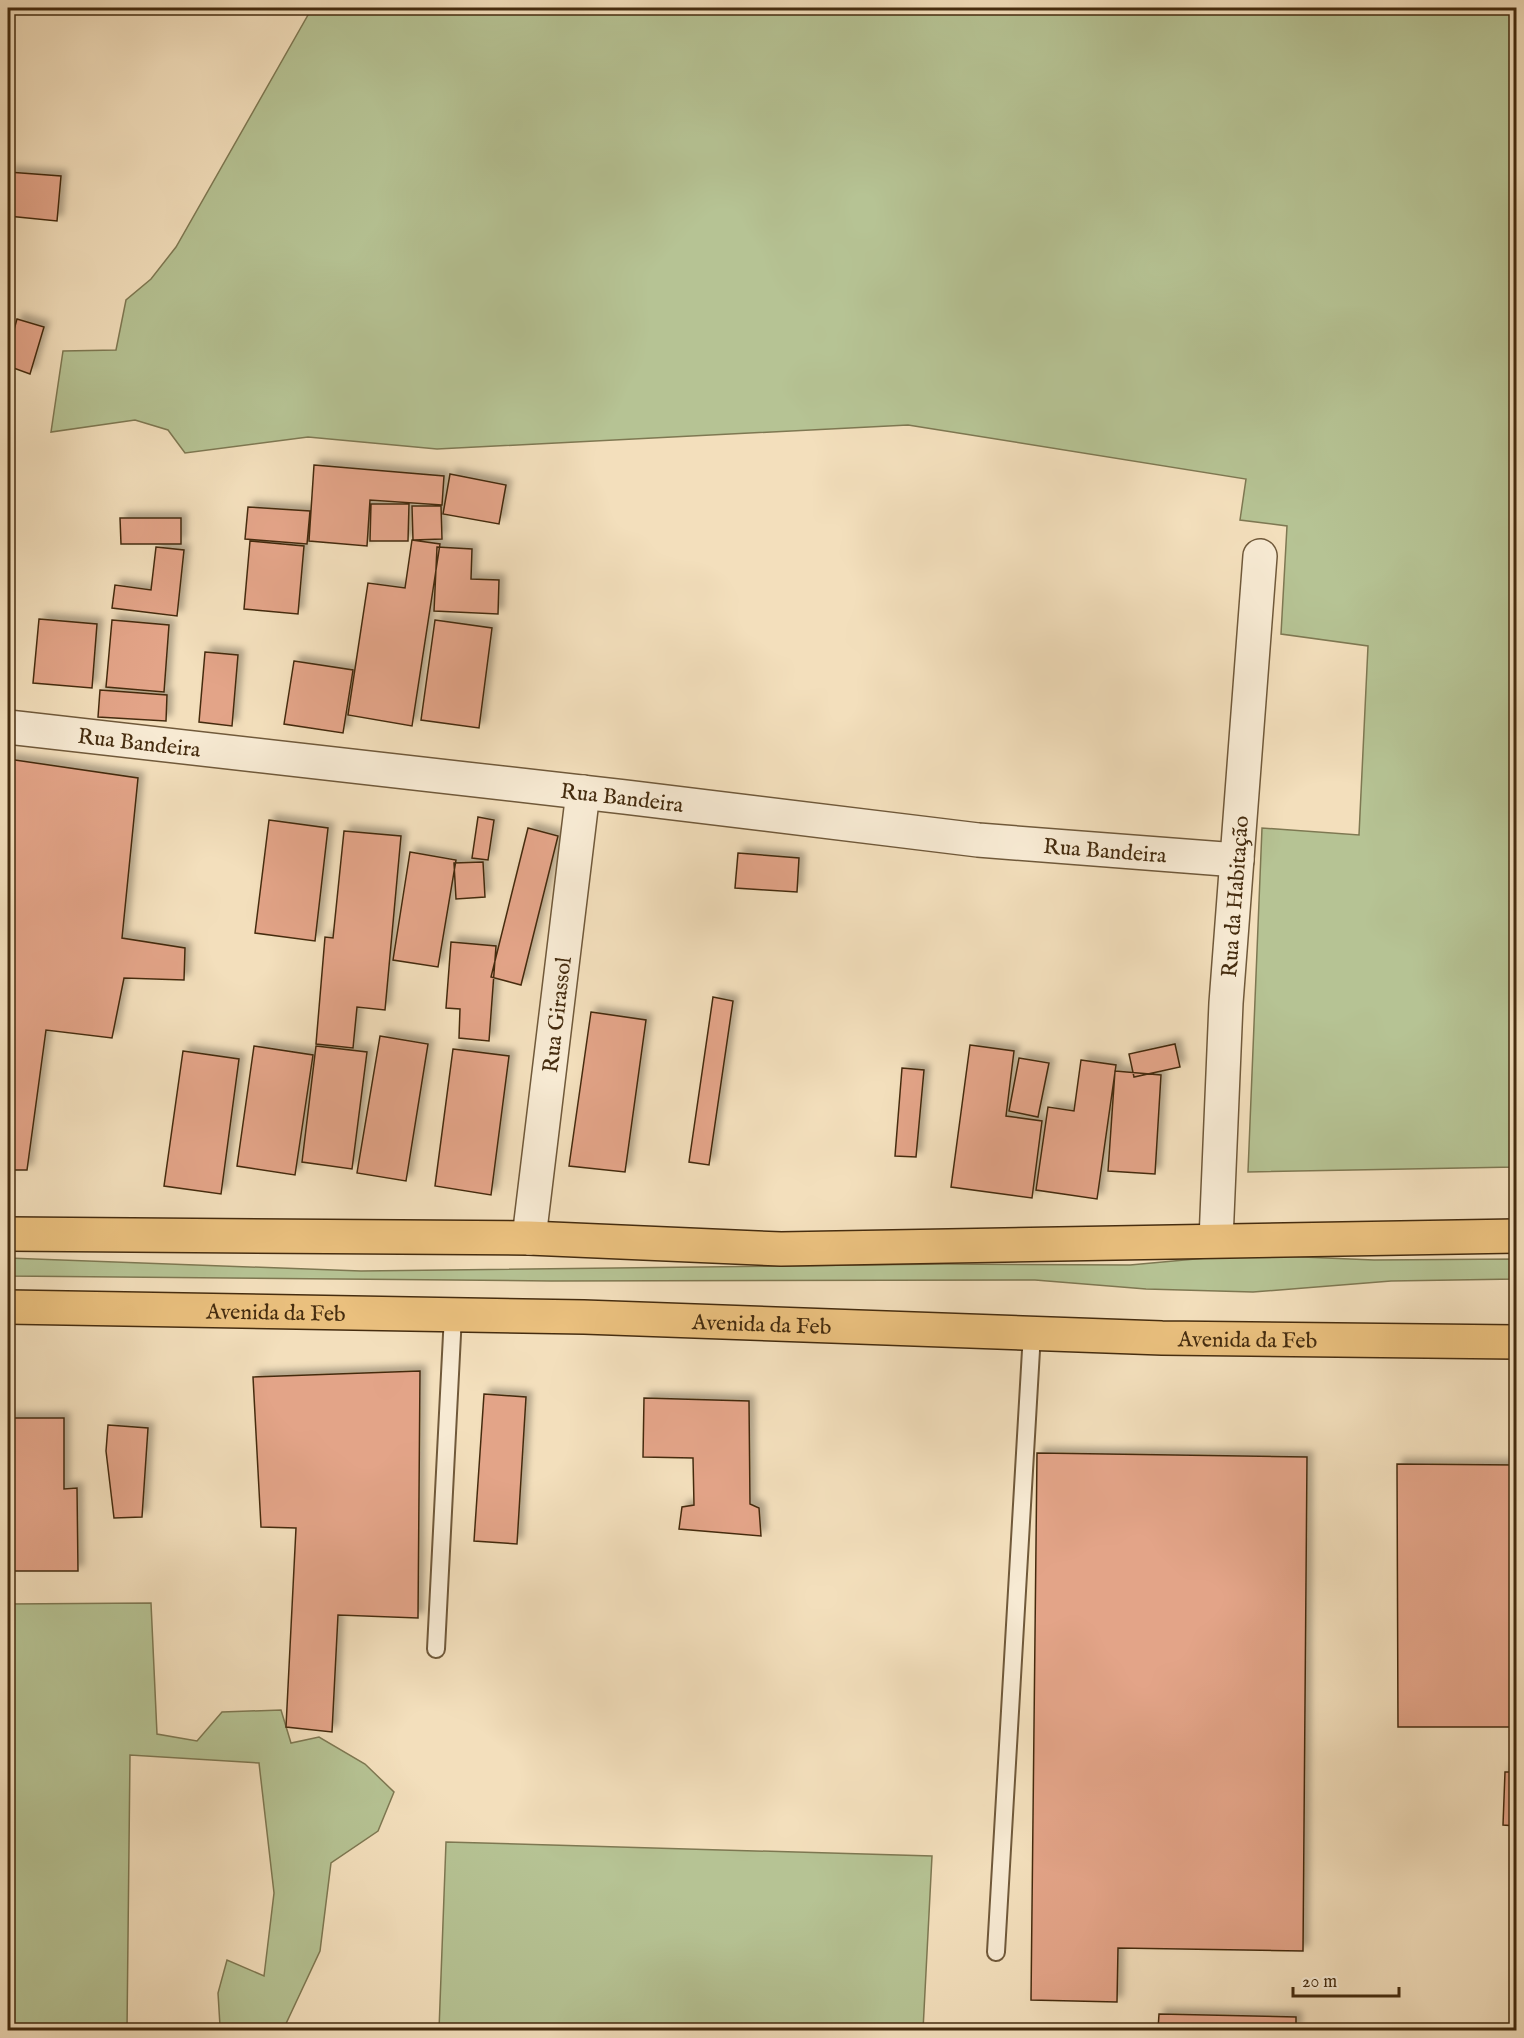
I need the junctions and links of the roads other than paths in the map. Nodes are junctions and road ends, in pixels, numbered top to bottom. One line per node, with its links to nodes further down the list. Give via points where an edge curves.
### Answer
1 (1260, 556): 4 (street, Rua da Habitação)
2 (8, 727): 3 (street, Rua Bandeira)
3 (583, 792): 4 (street, Rua Bandeira, via 978,840); 7 (street, Rua Girassol)
4 (1237, 860): 8 (street, Rua da Habitação, via 1226,1003)
5 (8, 1233): 7 (main road)
6 (1516, 1236): 8 (main road)
7 (529, 1238): 8 (main road, via 781,1249)
8 (1216, 1240)
9 (8, 1307): 10 (main road, Avenida da Feb)
10 (453, 1315): 11 (main road, Avenida da Feb); 13 (lane)
11 (1032, 1333): 12 (main road, Avenida da Feb); 14 (lane)
12 (1516, 1342)
13 (436, 1649)
14 (996, 1952)

